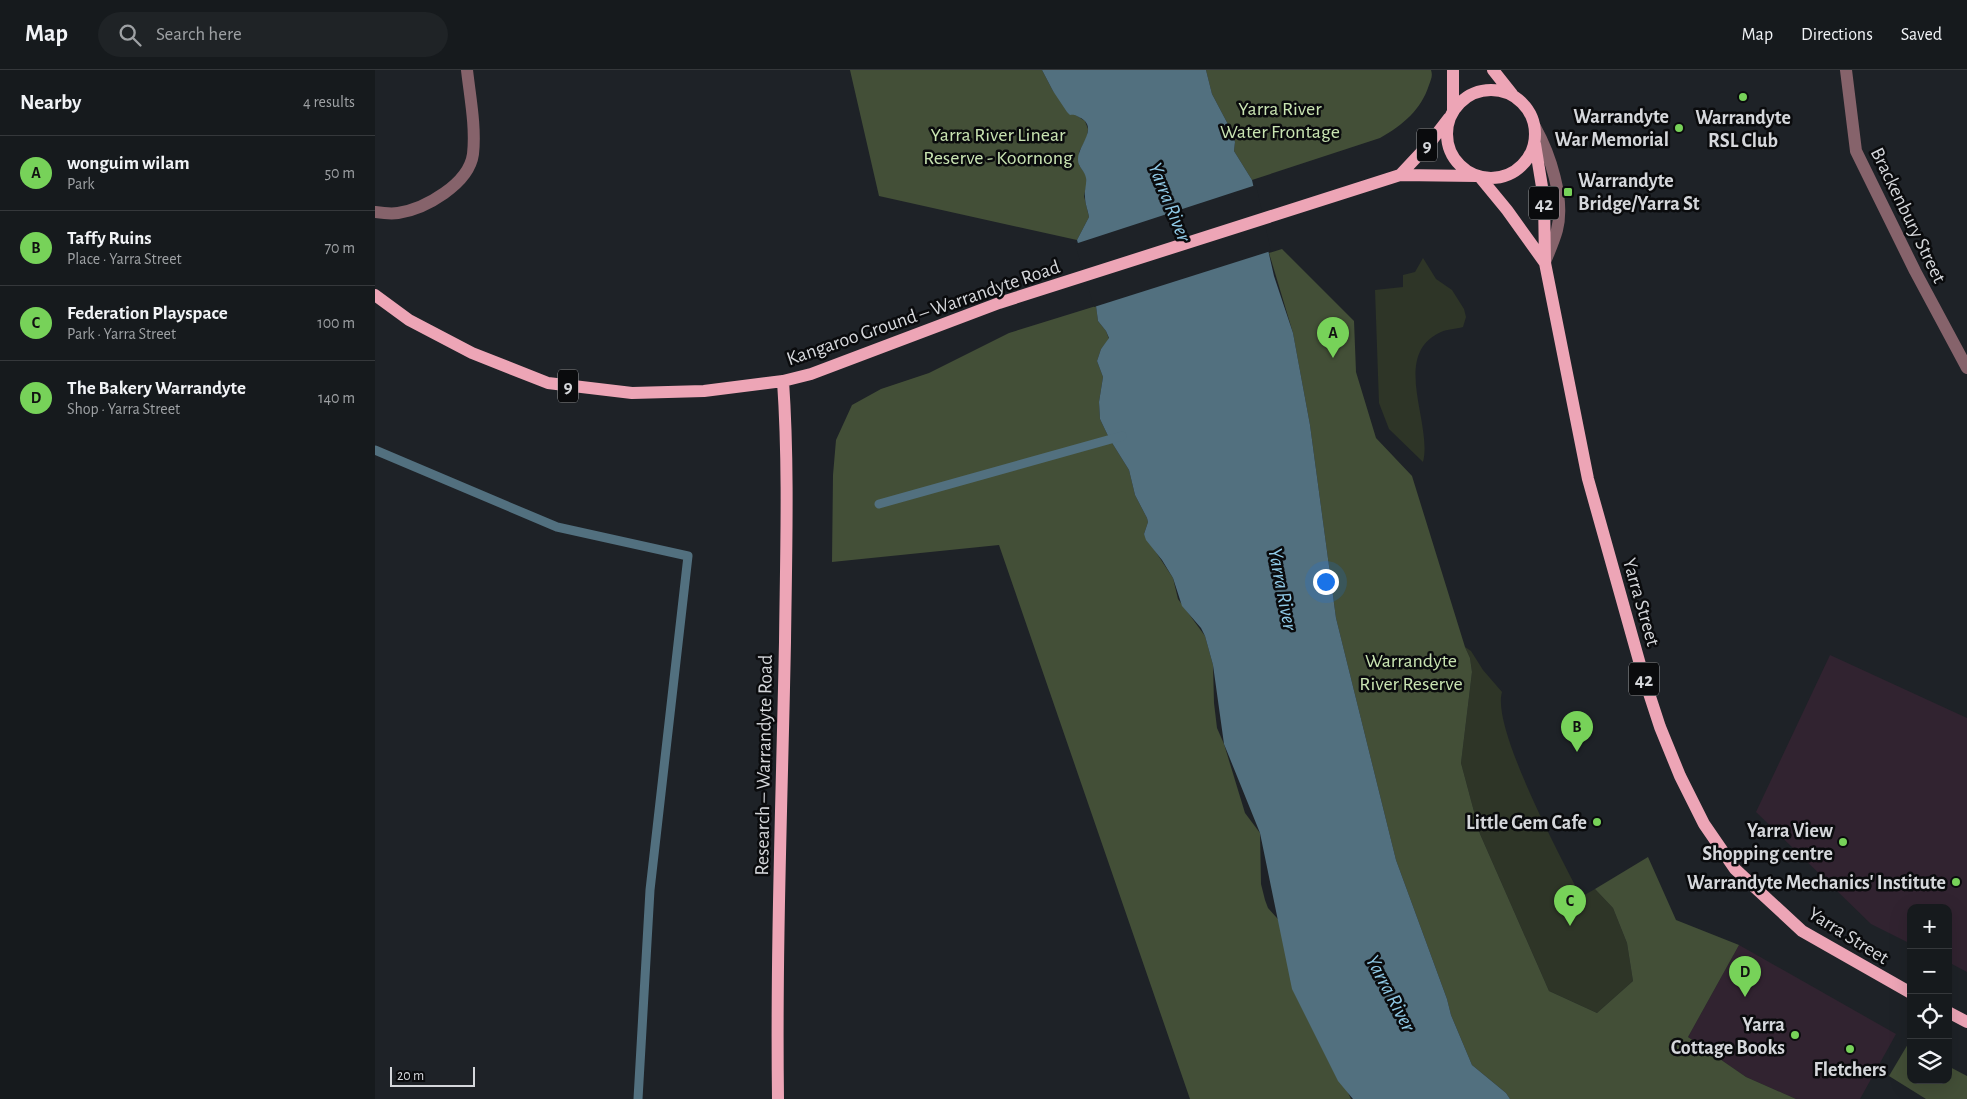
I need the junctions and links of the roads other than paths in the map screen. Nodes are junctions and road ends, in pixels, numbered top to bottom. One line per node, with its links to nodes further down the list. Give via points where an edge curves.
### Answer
1 (467, 70): 11 (street, via 473,156 462,176 448,191 427,205 398,213)
2 (1453, 70): 6 (main road, 9)
3 (1493, 70): 5 (main road)
4 (1847, 70): 14 (street, Brackenbury Street, via 1856,151)
5 (1512, 94): 6 (main road, 9, via 1496,89 1479,91 1464,99); 7 (main road, via 1523,102)
6 (1453, 112): 9 (main road, 9); 10 (main road, 9, via 1448,132 1451,150 1466,170)
7 (1535, 127): 8 (main road); 12 (street, via 1546,147 1560,202 1557,229)
8 (1535, 144): 10 (main road, 9, via 1520,168 1508,175); 12 (main road, Yarra Street / 42, via 1544,199)
9 (1400, 175): 10 (main road, Kangaroo Ground – Warrandyte Road / 9); 15 (main road, Kangaroo Ground – Warrandyte Road / 9, via 999,303 818,372)
10 (1478, 176): 12 (main road, Yarra Street / 42)
11 (375, 212)
12 (1545, 263): 16 (main road, Yarra Street / 42, via 1587,479 1646,684 1660,727 1692,802 1735,868 1802,931)
13 (375, 295): 15 (main road, Kangaroo Ground – Warrandyte Road / 9, via 409,320 472,353 548,383 632,394 704,391)
14 (1967, 368)
15 (783, 381): 19 (main road, Research – Warrandyte Road, via 786,558)
16 (1907, 991)
17 (1952, 1014): 18 (main road)
18 (1967, 1022)
19 (778, 1099)

